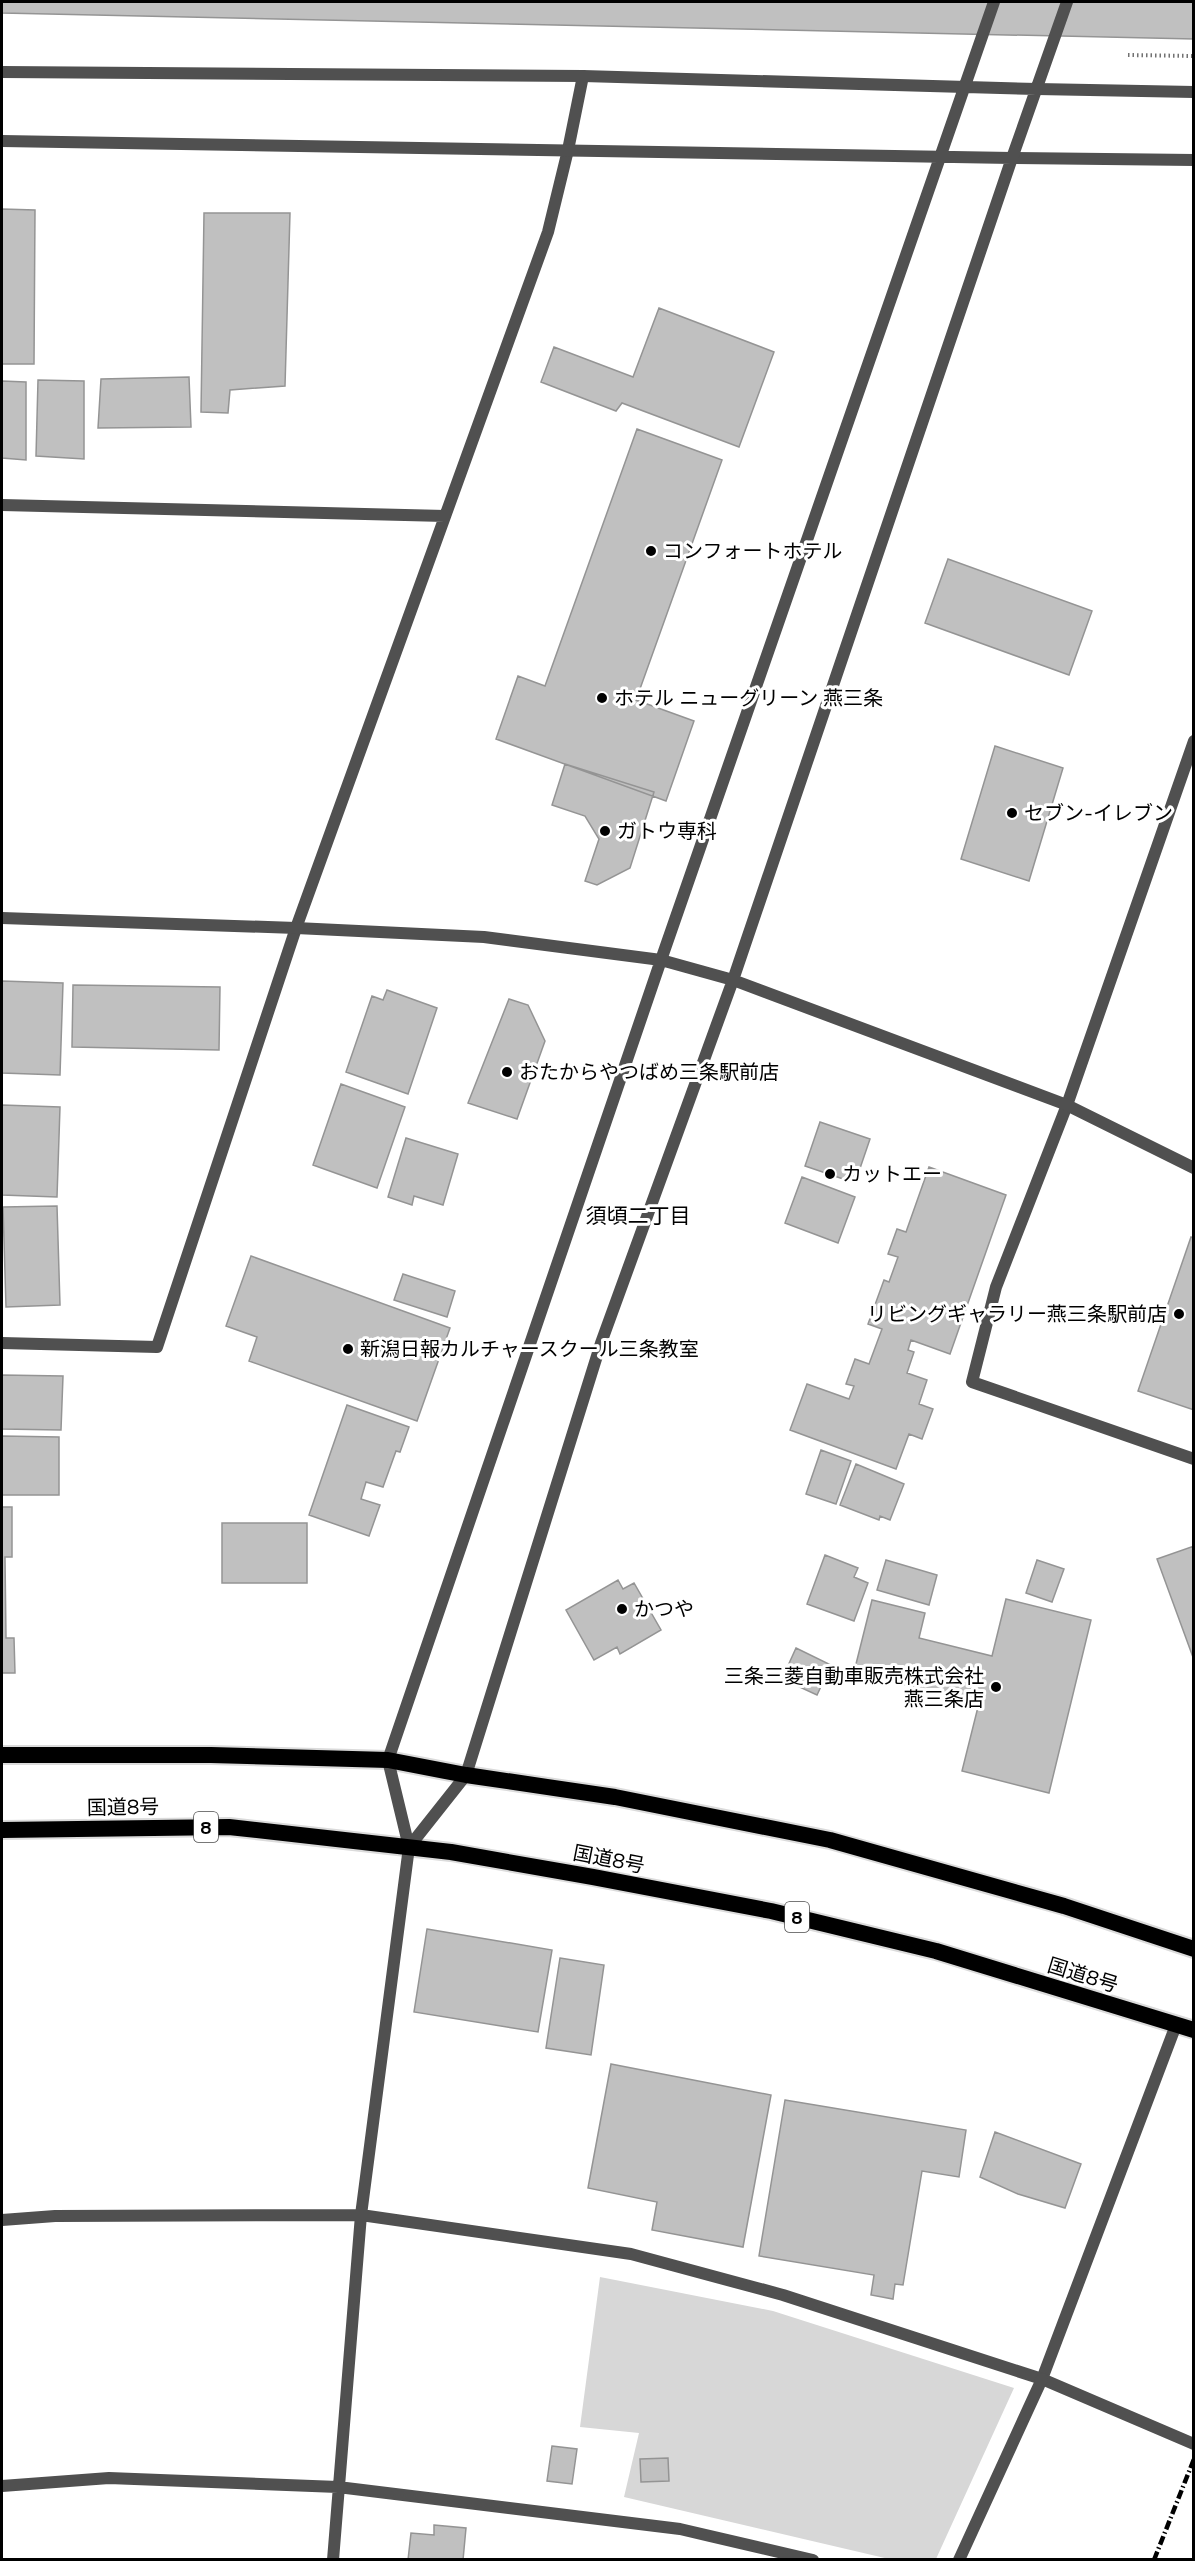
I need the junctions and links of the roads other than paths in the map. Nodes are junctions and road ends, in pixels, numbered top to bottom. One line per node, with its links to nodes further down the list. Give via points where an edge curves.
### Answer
1 (994, 2): 5 (street)
2 (1067, 2): 6 (street)
3 (2, 72): 4 (street)
4 (582, 76): 5 (street); 9 (street)
5 (964, 86): 6 (street); 10 (street)
6 (1036, 89): 7 (street); 11 (street)
7 (1194, 92)
8 (2, 141): 9 (street)
9 (568, 150): 10 (street); 14 (street, via 548,232)
10 (939, 156): 11 (street); 18 (street)
11 (1012, 158): 12 (street); 19 (street)
12 (1194, 160)
13 (2, 505): 14 (street)
14 (446, 516): 17 (street)
15 (1194, 741): 20 (street)
16 (2, 918): 17 (street)
17 (296, 928): 18 (street, via 484,937); 22 (street, via 157,1347)
18 (661, 960): 19 (street); 25 (street)
19 (733, 980): 20 (street); 26 (street, via 601,1343)
20 (1067, 1106): 21 (street); 23 (street, via 996,1287 972,1382)
21 (1194, 1168)
22 (2, 1343)
23 (1194, 1459)
24 (2, 1755): 25 (highway)
25 (388, 1760): 26 (highway); 28 (street)
26 (466, 1775): 28 (street); 29 (highway, via 615,1797 830,1840 1064,1906)
27 (2, 1830): 28 (highway, 国道8号 / 8, via 229,1827)
28 (409, 1847): 30 (highway, 国道8号 / 8, via 593,1876 782,1914 936,1951); 32 (street)
29 (1194, 1949)
30 (1176, 2025): 31 (highway, 国道8号 / 8); 34 (street)
31 (1194, 2030)
32 (361, 2215): 33 (street, via 54,2216); 34 (street, via 631,2254 783,2295); 37 (street)
33 (2, 2220)
34 (1042, 2379): 35 (street); 40 (street)
35 (1194, 2445)
36 (2, 2486): 37 (street, via 109,2478)
37 (338, 2487): 38 (street); 39 (street, via 680,2529)
38 (333, 2559)
39 (813, 2559)
40 (959, 2559)

